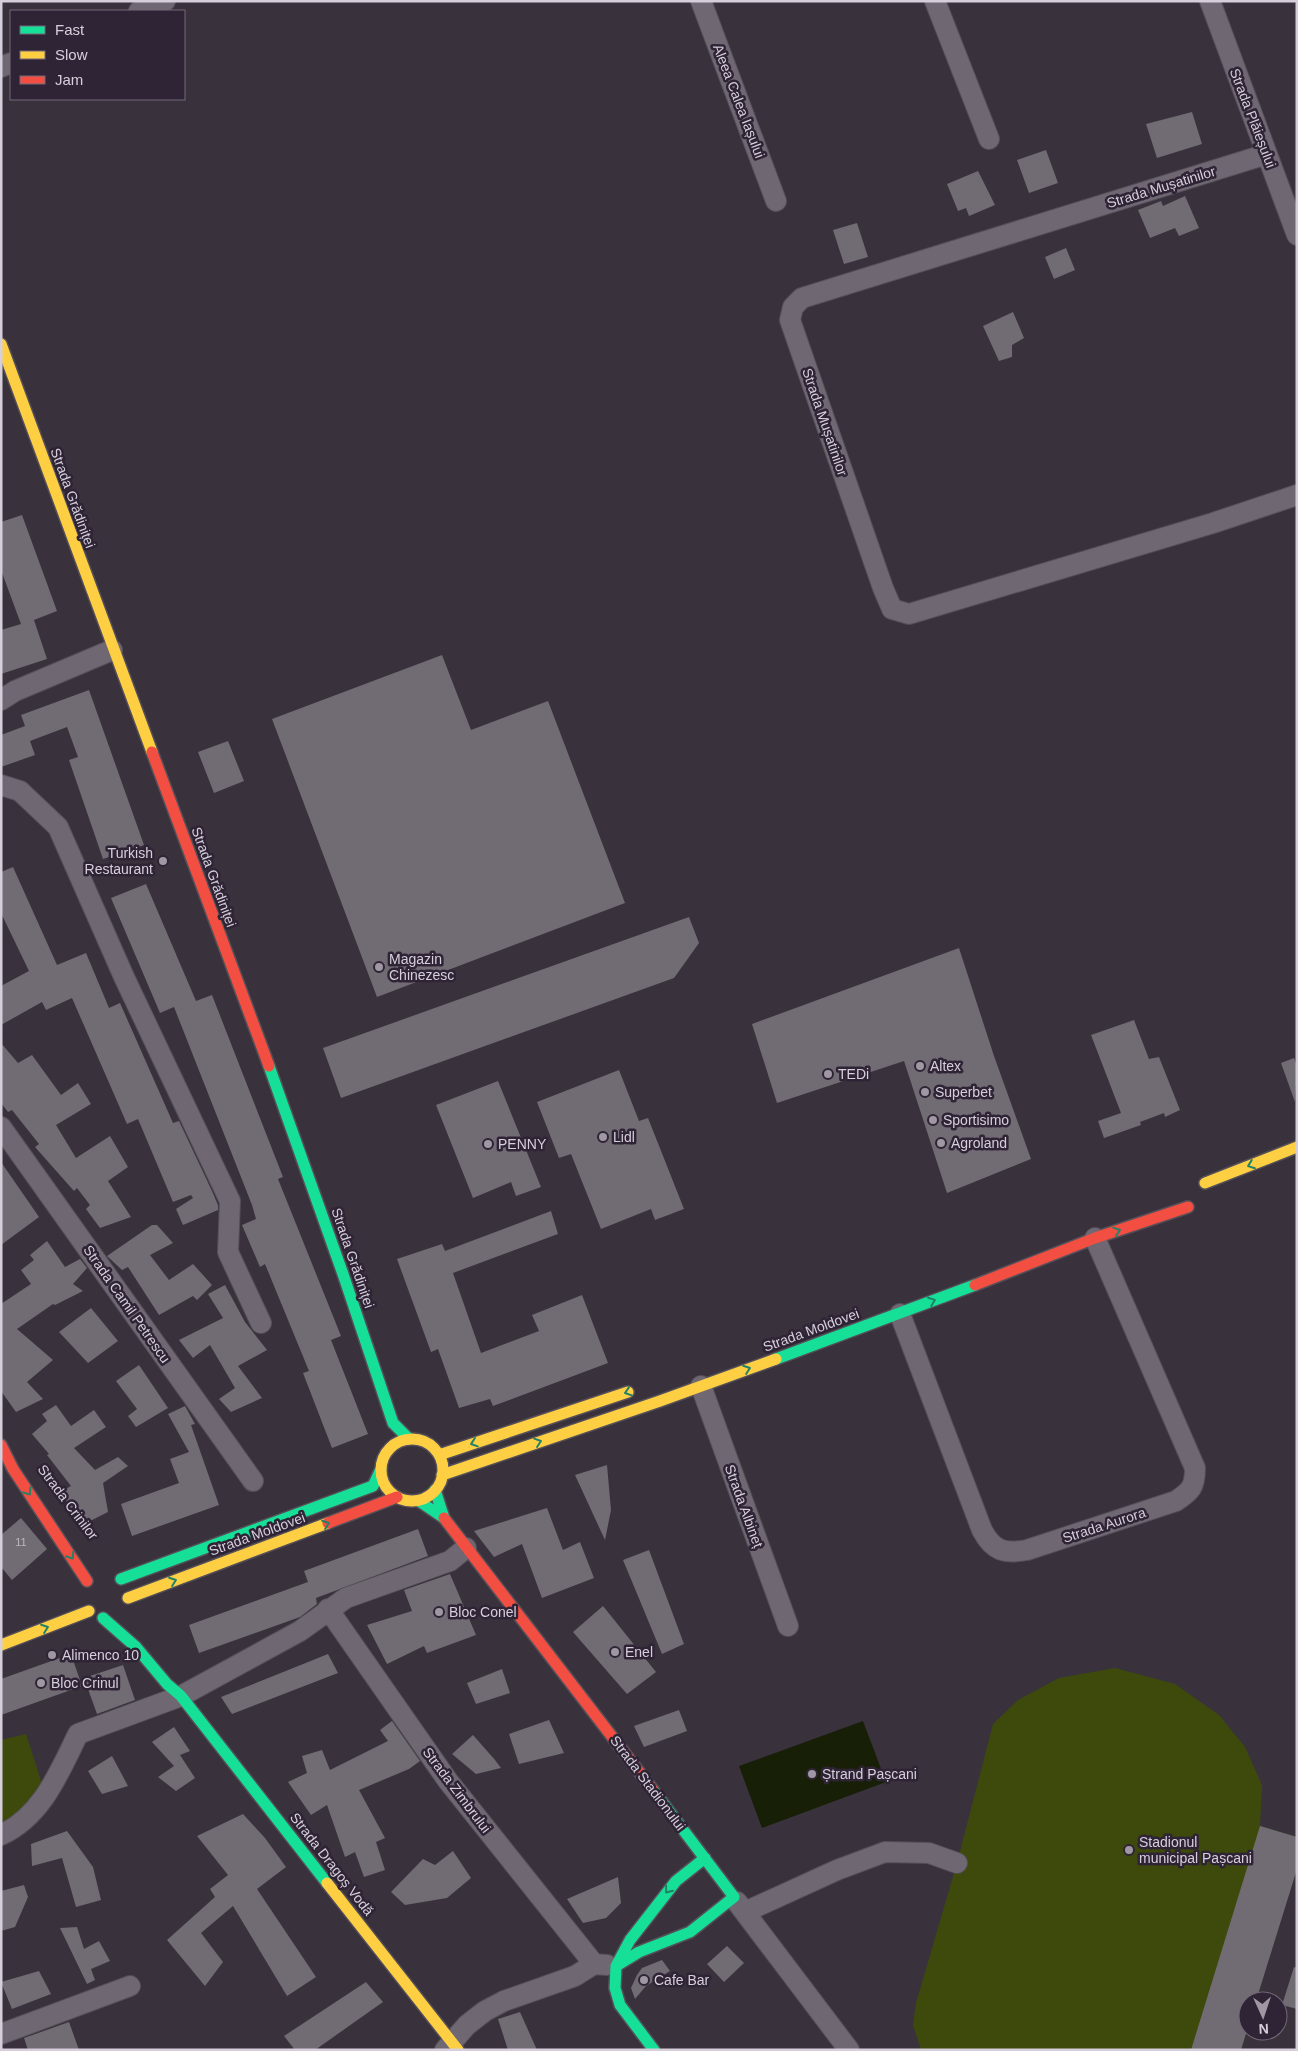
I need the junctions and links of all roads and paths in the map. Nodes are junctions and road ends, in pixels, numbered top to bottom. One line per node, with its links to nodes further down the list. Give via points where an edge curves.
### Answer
1 (165, 1): 5 (street)
2 (701, 1): 8 (street, Aleea Calea Iașului)
3 (935, 1): 6 (street)
4 (1210, 1): 7 (street, Strada Plăieșului)
5 (142, 10)
6 (989, 139)
7 (1267, 154): 9 (street, Strada Plăieșului); 11 (street, Strada Mușatinilor, via 802,298 793,307 790,320 892,609 908,614)
8 (776, 201)
9 (1297, 235)
10 (1, 344): 12 (main road, Strada Grădiniței)
11 (1297, 495)
12 (112, 650): 13 (street); 26 (main road, Strada Grădiniței, via 339,1259)
13 (1, 700)
14 (1, 786): 23 (street, via 20,791 58,826 124,977 230,1201 228,1252)
15 (1, 1127): 33 (street, Strada Camil Petrescu)
16 (1297, 1147): 18 (main road, one-way to 18)
17 (1192, 1182): 18 (main road)
18 (1204, 1183): 19 (main road)
19 (1211, 1194)
20 (1200, 1210): 21 (main road, Strada Moldovei, one-way to 20, via 1185,1203)
21 (1095, 1238): 22 (main road, Strada Moldovei, one-way to 21); 22 (street, Strada Aurora, via 1195,1468 1195,1482 1189,1492 1176,1501 1027,1550 1012,1553 999,1550 988,1541 982,1530)
22 (900, 1314): 24 (main road, Strada Moldovei, one-way to 22)
23 (261, 1323)
24 (701, 1386): 32 (main road, Strada Moldovei, one-way to 24); 44 (street, Strada Albineț)
25 (640, 1388): 30 (main road, one-way to 30)
26 (393, 1422): 27 (main road, Strada Grădiniței); 28 (main road, Strada Grădiniței)
27 (409, 1439): 28 (main road); 30 (main road, via 425,1442)
28 (391, 1447): 31 (main road)
29 (4, 1448): 37 (main road, Strada Crinilor, via 20,1463); 40 (main road, Strada Crinilor, one-way to 40, via 13,1469 92,1578)
30 (439, 1455): 32 (main road)
31 (381, 1469): 35 (main road, via 385,1486); 41 (main road, Strada Moldovei, via 373,1486 117,1577 127,1588)
32 (442, 1475): 34 (main road)
33 (253, 1481)
34 (436, 1490): 36 (main road); 38 (main road, Strada Stadionului)
35 (397, 1498): 36 (main road); 41 (main road, Strada Moldovei, one-way to 35)
36 (419, 1500): 38 (main road, Strada Stadionului)
37 (48, 1501)
38 (444, 1518): 39 (main road, Strada Stadionului)
39 (466, 1548): 42 (street, via 450,1561 346,1598); 49 (main road, Strada Stadionului)
40 (85, 1602): 43 (main road, Strada Dragoș Vodă); 46 (main road, one-way to 40)
41 (125, 1607): 43 (main road, Strada Moldovei)
42 (328, 1609): 47 (street, via 300,1631); 52 (street, Strada Zimbrului, via 448,1780)
43 (103, 1618): 47 (main road, Strada Dragoș Vodă, via 136,1647)
44 (788, 1626)
45 (145, 1640): 47 (main road, Strada Dragoș Vodă)
46 (1, 1645)
47 (181, 1696): 48 (street, via 78,1734 43,1801 27,1819); 56 (main road, Strada Dragoș Vodă)
48 (1, 1835)
49 (705, 1858): 51 (main road, Strada Stadionului); 53 (main road, one-way to 53, via 676,1881 630,1940)
50 (957, 1863): 51 (street, via 929,1854 885,1852)
51 (739, 1904): 53 (main road, via 690,1932 639,1952); 58 (street, Strada Stadionului)
52 (594, 1964): 53 (street); 56 (street, via 575,1976 491,2008 467,2026)
53 (616, 1966): 57 (main road, via 615,1988 620,2005)
54 (130, 1986): 55 (street)
55 (1, 2034)
56 (452, 2047)
57 (654, 2050)
58 (849, 2050)

